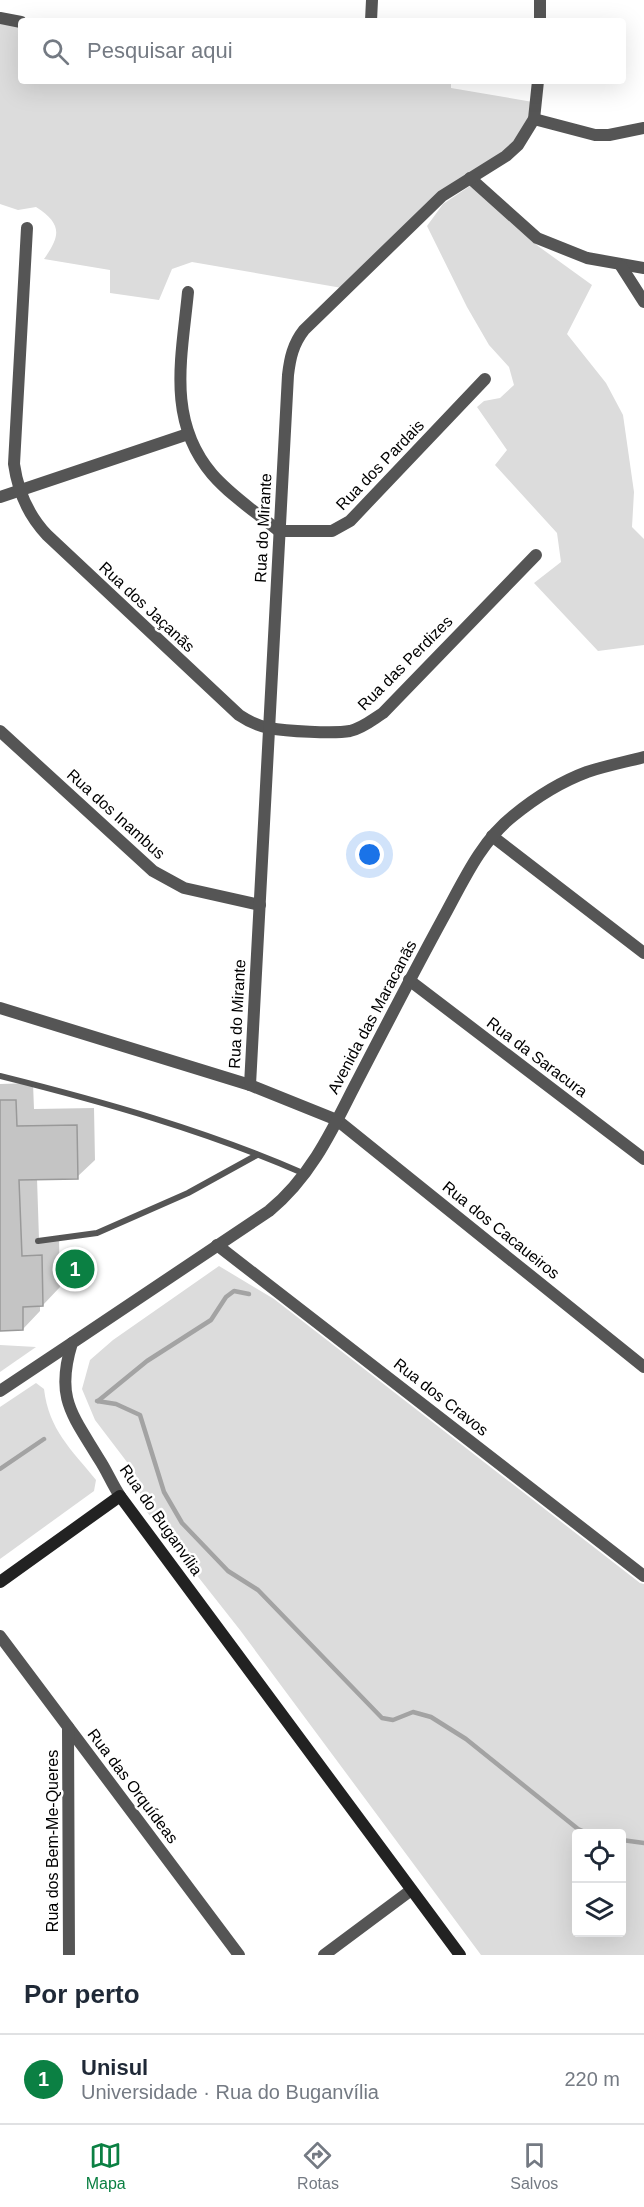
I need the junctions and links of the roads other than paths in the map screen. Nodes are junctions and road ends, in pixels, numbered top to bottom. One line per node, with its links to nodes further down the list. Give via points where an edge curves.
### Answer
1 (372, 0): 4 (street)
2 (540, 0): 5 (street)
3 (0, 18): 6 (street)
4 (371, 18)
5 (540, 18)
6 (18, 21)
7 (538, 84): 8 (street, Rua do Mirante)
8 (534, 119): 9 (street, via 595,135); 10 (street, Rua do Mirante, via 518,145)
9 (644, 128)
10 (470, 178): 12 (street, via 537,238 587,258); 20 (street, Rua do Mirante, via 442,196 297,339 288,375)
11 (27, 228): 18 (street, Rua dos Jaçanãs, via 14,464)
12 (621, 266): 13 (street); 15 (street)
13 (644, 268)
14 (188, 292): 17 (street, via 180,391)
15 (644, 302)
16 (485, 379): 20 (street, Rua dos Pardais, via 350,521 332,531)
17 (188, 434): 18 (street); 20 (street, via 212,474)
18 (20, 490): 19 (street); 22 (street, Rua dos Jaçanãs, via 35,522 46,535 239,715)
19 (0, 497)
20 (279, 531): 22 (street, Rua do Mirante)
21 (536, 555): 22 (street, Rua das Perdizes, via 365,726 339,732)
22 (269, 728): 26 (street, Rua do Mirante)
23 (0, 731): 26 (street, Rua dos Inambus, via 153,871 184,888)
24 (644, 757): 25 (street, Avenida das Maracanãs, via 566,781 511,817)
25 (492, 836): 27 (street); 28 (street, Avenida das Maracanãs)
26 (260, 904): 31 (street, Rua do Mirante)
27 (644, 953)
28 (410, 980): 32 (street, Avenida das Maracanãs); 34 (street, Rua da Saracura)
29 (0, 1008): 31 (street, Avenida das Maracanãs)
30 (0, 1076): 33 (lane, via 91,1099)
31 (250, 1084): 32 (street, Avenida das Maracanãs)
32 (338, 1120): 35 (street); 39 (street, Rua dos Cacaueiros)
33 (257, 1155): 35 (lane); 36 (lane, via 188,1193 97,1233)
34 (644, 1160)
35 (306, 1175): 37 (street, via 288,1195)
36 (38, 1241)
37 (218, 1245): 38 (street); 42 (street, Rua dos Cravos)
38 (72, 1343): 40 (street); 41 (street, Rua do Buganvília, via 65,1365 66,1396 77,1424)
39 (644, 1367)
40 (0, 1391)
41 (120, 1496): 43 (street); 46 (street, Rua do Buganvília)
42 (644, 1576)
43 (0, 1582)
44 (0, 1636): 45 (street, Rua das Orquídeas)
45 (68, 1727): 47 (street, Rua dos Bem-Me-Queres); 48 (street, Rua das Orquídeas)
46 (410, 1891): 49 (street); 50 (street, Rua do Buganvília)
47 (69, 1955)
48 (239, 1955)
49 (324, 1955)
50 (460, 1955)

